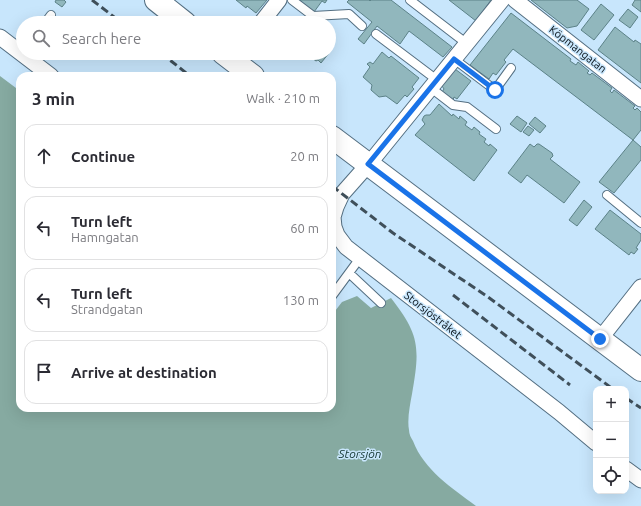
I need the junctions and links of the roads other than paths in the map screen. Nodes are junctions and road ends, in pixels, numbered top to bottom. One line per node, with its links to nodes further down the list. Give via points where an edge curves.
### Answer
1 (156, 0): 7 (main road)
2 (279, 0): 8 (street)
3 (292, 0): 9 (lane, via 313,16 349,14)
4 (410, 0): 12 (lane)
5 (502, 0): 12 (street, Storsjöstråket)
6 (514, 0): 21 (street, Köpmangatan)
7 (176, 16)
8 (266, 16)
9 (362, 26)
10 (376, 34): 20 (lane)
11 (0, 37): 13 (street)
12 (466, 43): 14 (street, Storsjöstråket)
13 (16, 49)
14 (454, 59): 17 (lane, via 495,90); 20 (street, Storsjöstråket)
15 (31, 60): 18 (street)
16 (236, 60): 19 (main road)
17 (511, 68)
18 (46, 72)
19 (249, 72)
20 (434, 84): 22 (lane, via 453,105 467,107); 24 (street, Storsjöstråket)
21 (641, 99)
22 (496, 129)
23 (336, 140): 24 (main road)
24 (368, 164): 26 (street, Storsjöstråket, via 342,194); 34 (main road)
25 (606, 195): 27 (lane)
26 (336, 207)
27 (641, 223)
28 (336, 240): 29 (street, Storsjöstråket)
29 (360, 258): 30 (lane); 36 (street, Storsjöstråket, via 559,412)
30 (349, 273): 32 (lane); 33 (lane)
31 (641, 287): 34 (street)
32 (336, 291)
33 (381, 303)
34 (600, 339): 35 (main road)
35 (641, 370)
36 (593, 441)
37 (629, 471): 38 (street)
38 (641, 480)

